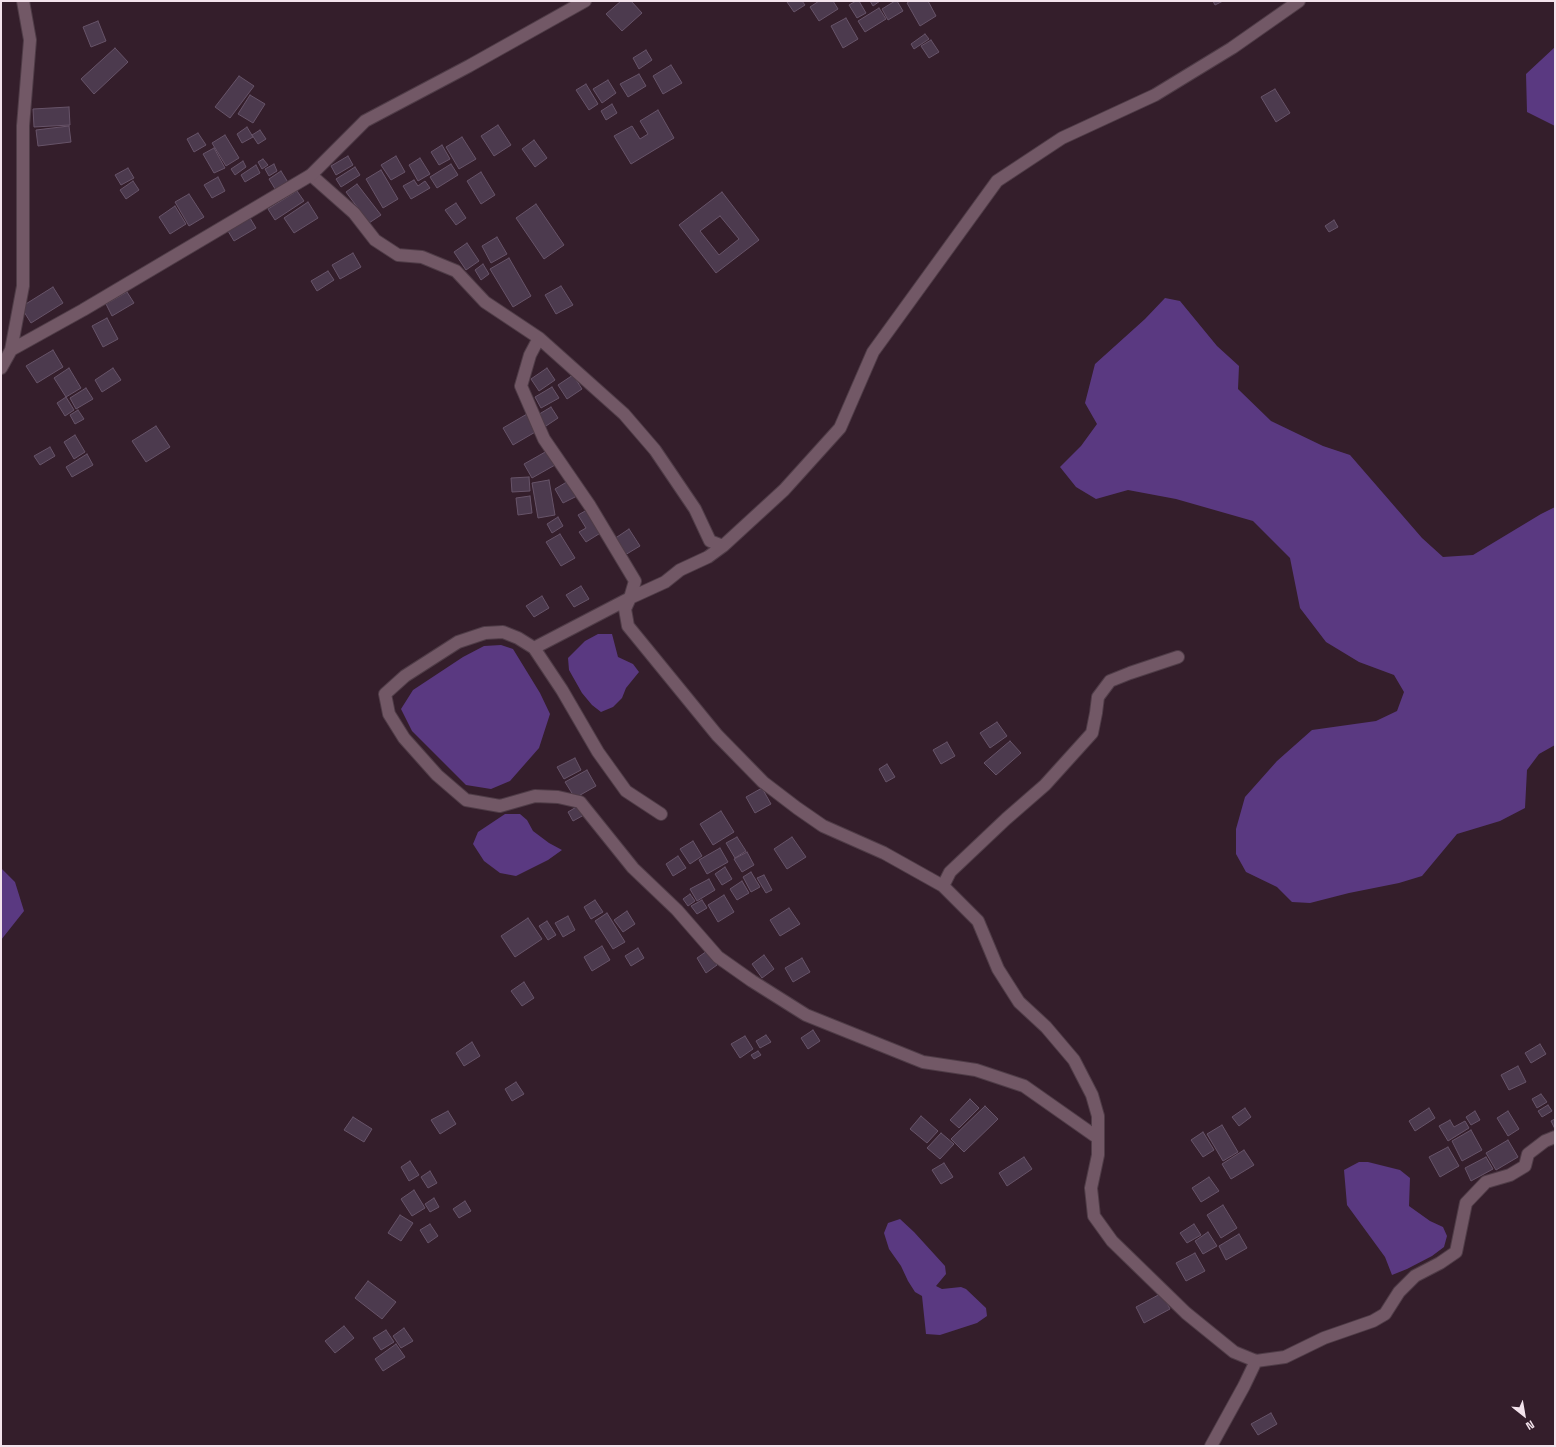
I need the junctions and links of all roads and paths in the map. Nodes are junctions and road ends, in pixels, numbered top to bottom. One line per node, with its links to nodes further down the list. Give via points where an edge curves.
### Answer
1 (23, 1): 6 (street, via 30,40 23,126 23,286)
2 (585, 1): 4 (street, via 365,121)
3 (1299, 1): 8 (street, via 1232,48 1155,96 1062,138 997,181 873,352 840,428 784,490)
4 (311, 175): 5 (street, via 354,213 375,240 398,255 422,258 456,272 485,302); 6 (street)
5 (539, 338): 8 (street, via 624,414 656,450 695,509 710,541); 9 (street, via 530,355 521,386 544,439 590,506 635,581)
6 (11, 350): 7 (street)
7 (1, 368)
8 (723, 546): 9 (street, via 708,557 680,570 665,582)
9 (630, 598): 10 (street); 13 (street, via 625,609 628,626 717,735 763,782 823,826 884,854)
10 (534, 648): 12 (street, via 598,752 626,791); 15 (street, via 503,632 485,633 458,642 405,676 385,694 389,714 404,738 437,775 466,800 500,806 535,796 558,797 580,802 633,868 677,910 718,957 752,981 806,1015 923,1062 976,1070 1024,1086)
11 (1178, 657): 13 (street, via 1110,681 1098,696 1092,733 1045,785 950,872)
12 (661, 814)
13 (943, 886): 15 (street, via 978,921 998,969 1019,1002 1046,1027 1074,1060 1092,1095 1098,1116)
14 (1555, 1137): 16 (street, via 1528,1154 1525,1166 1510,1175 1486,1182 1466,1203 1456,1252 1415,1276 1399,1292 1385,1314 1373,1321 1324,1338 1285,1357)
15 (1098, 1138): 16 (street, via 1098,1155 1091,1188 1094,1216 1112,1241 1186,1313 1234,1352)
16 (1256, 1361): 17 (street)
17 (1211, 1446)

